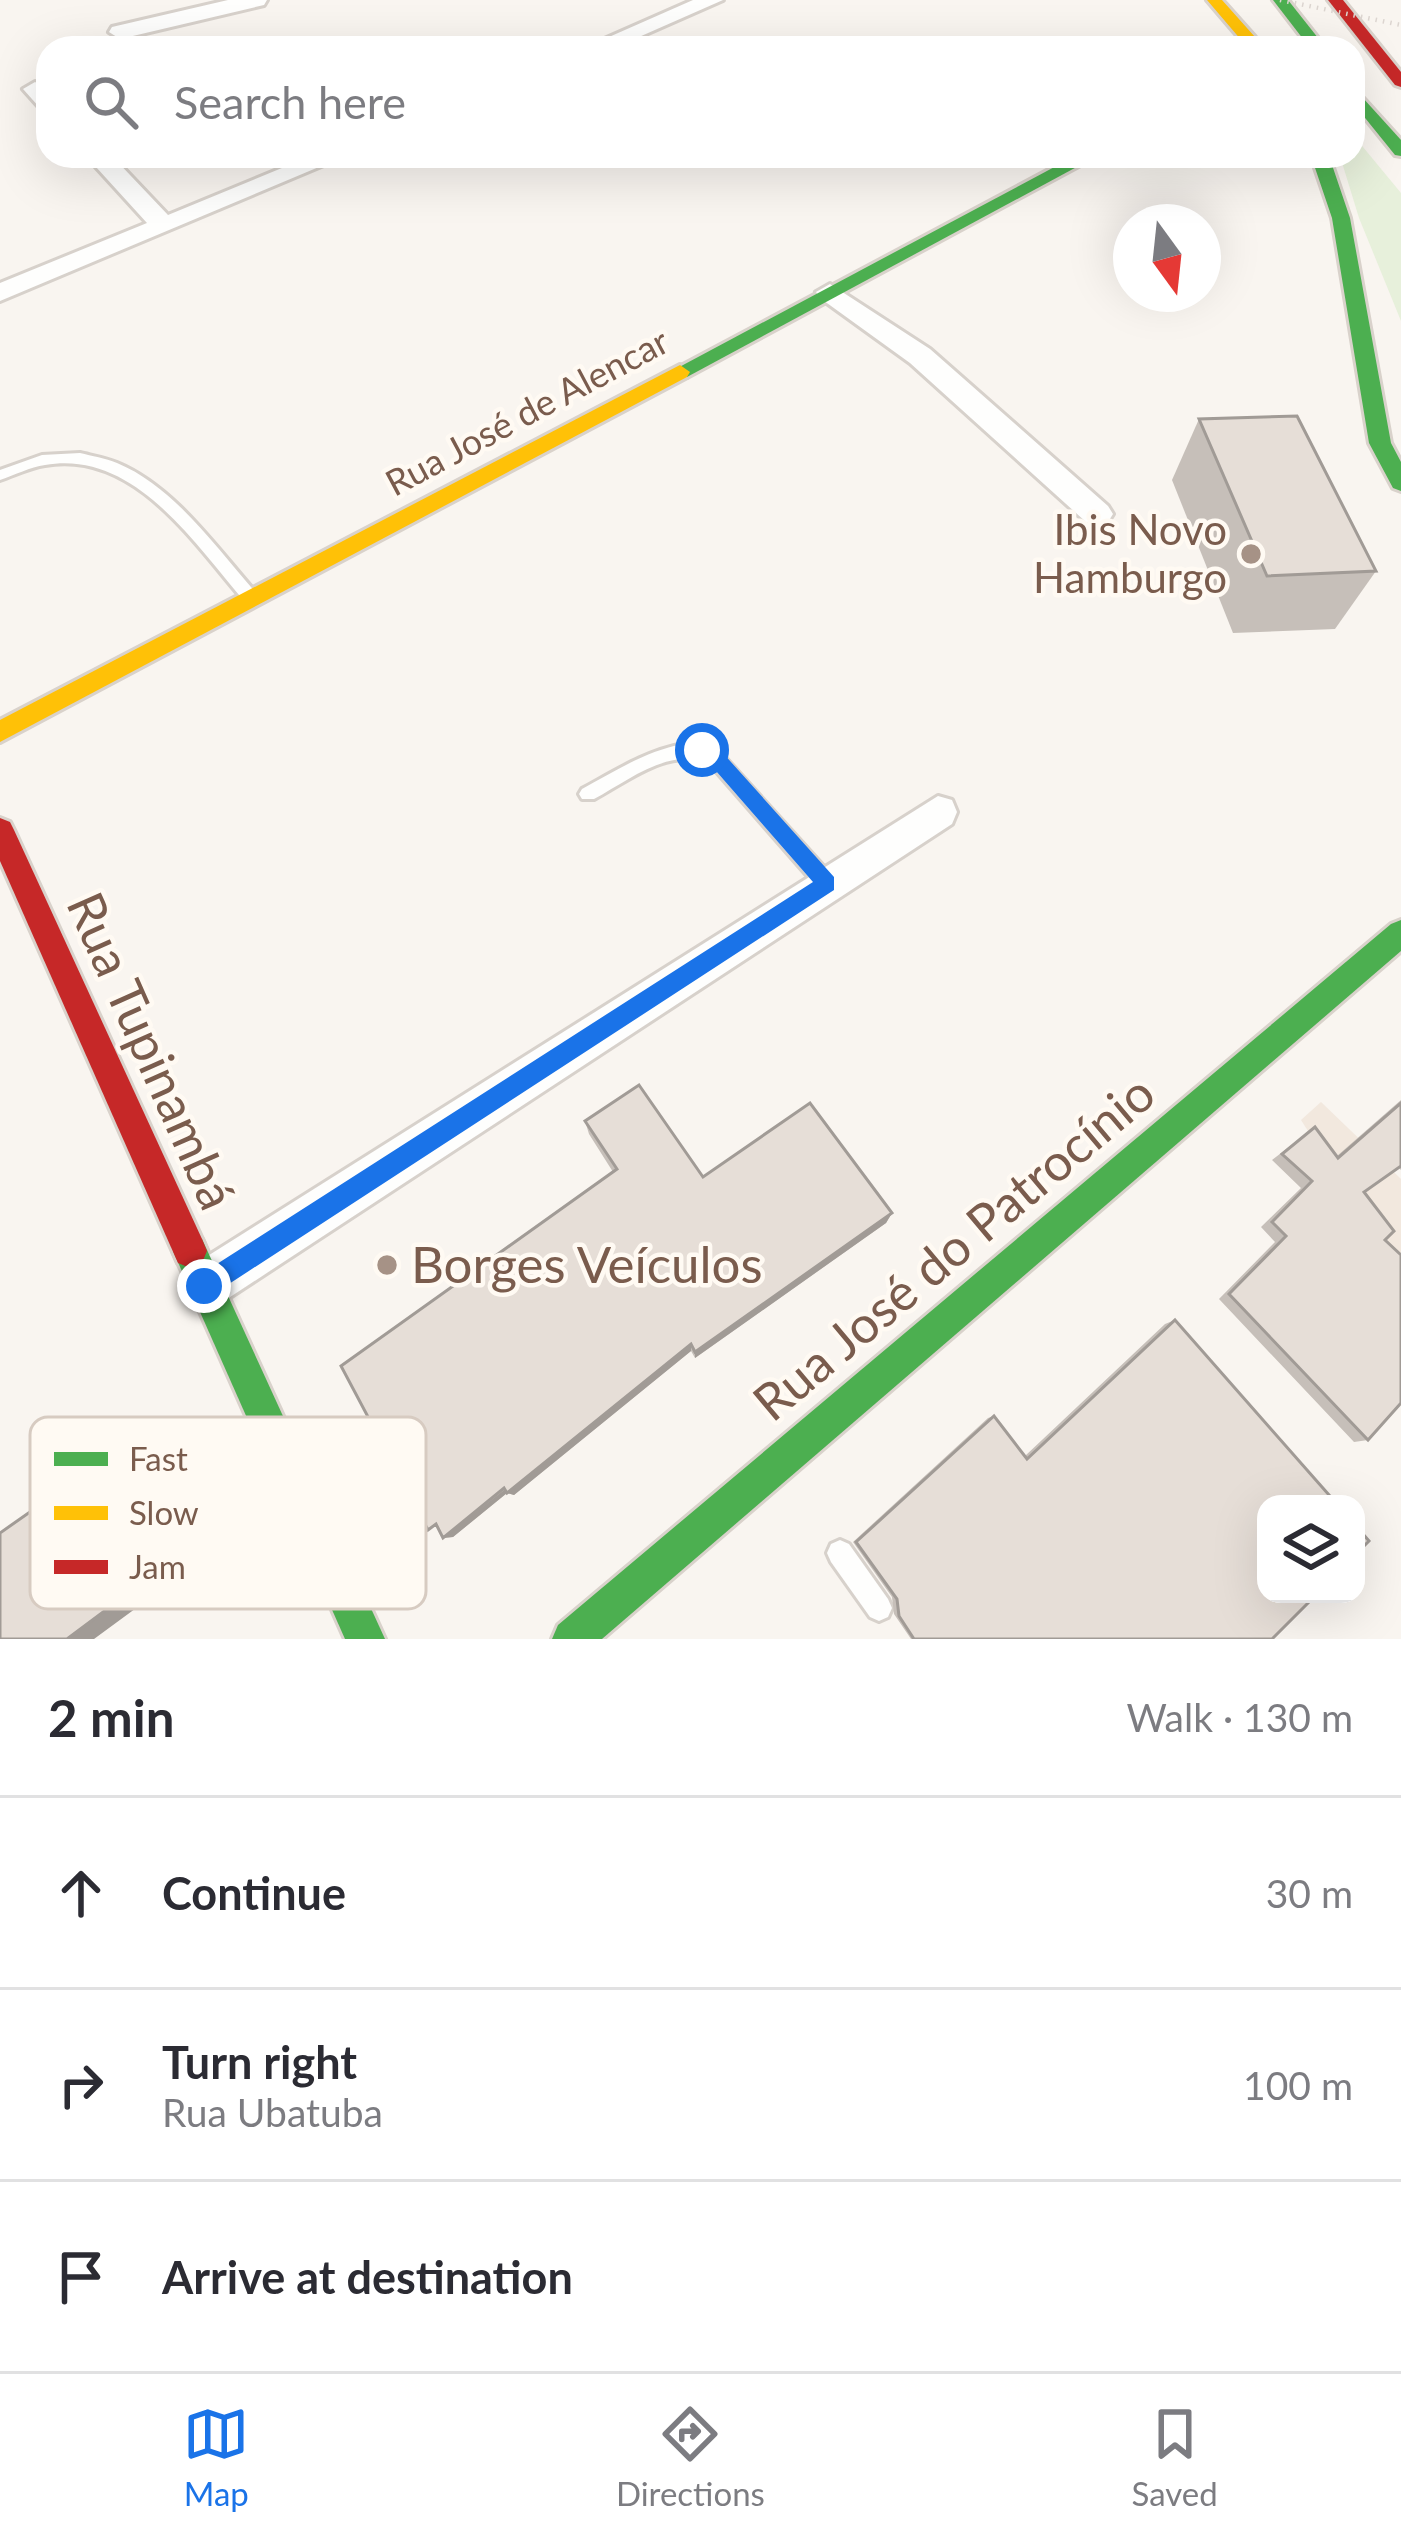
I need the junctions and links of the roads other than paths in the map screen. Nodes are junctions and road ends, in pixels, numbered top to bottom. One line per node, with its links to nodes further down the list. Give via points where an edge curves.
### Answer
1 (256, 0): 7 (street)
2 (712, 0): 8 (street)
3 (1214, 0): 9 (main road)
4 (1266, 0): 10 (main road)
5 (1280, 0): 11 (main road)
6 (1335, 0): 12 (main road)
7 (120, 32)
8 (625, 36)
9 (1246, 36)
10 (1276, 36)
11 (1308, 36)
12 (1364, 36)
13 (1365, 37): 14 (main road)
14 (1401, 82)
15 (1365, 107): 16 (main road)
16 (1401, 151)
17 (109, 168): 21 (street)
18 (305, 168): 21 (street)
19 (1065, 168): 22 (main road, Rua José de Alencar)
20 (1324, 168): 25 (main road, via 1341,218 1380,443)
21 (164, 226): 23 (street)
22 (830, 292): 26 (street, via 920,356); 27 (main road, Rua José de Alencar)
23 (0, 293)
24 (0, 475): 27 (lane, via 69,453 138,476)
25 (1401, 483)
26 (1097, 514)
27 (252, 598): 28 (main road, Rua José de Alencar)
28 (2, 736)
29 (588, 794): 32 (lane, via 678,749 702,750)
30 (938, 812): 32 (street)
31 (0, 830): 34 (main road, Rua Tupinambá)
32 (827, 884): 34 (street)
33 (1401, 933): 40 (main road, Rua José do Patrocínio)
34 (204, 1286): 35 (main road, Rua Tupinambá)
35 (264, 1417)
36 (840, 1553): 37 (lane)
37 (879, 1608)
38 (351, 1609): 39 (main road, Rua Tupinambá)
39 (365, 1639)
40 (572, 1639)

